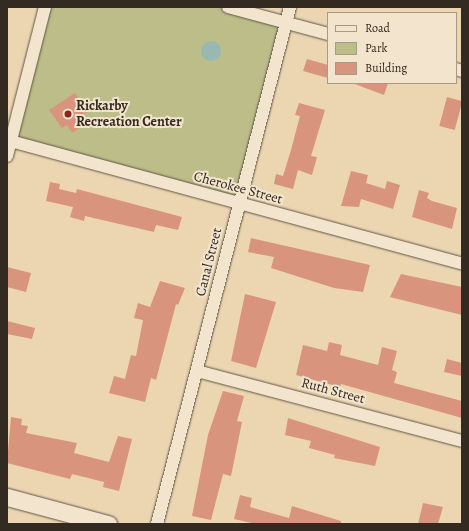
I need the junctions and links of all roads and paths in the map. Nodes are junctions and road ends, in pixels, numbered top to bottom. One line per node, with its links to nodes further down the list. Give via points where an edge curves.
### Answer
1 (45, 7): 6 (street)
2 (228, 7): 4 (street)
3 (290, 7): 4 (street, Canal Street)
4 (286, 23): 5 (street); 8 (street, Canal Street)
5 (327, 34)
6 (9, 141): 7 (street); 8 (street, Cherokee Street)
7 (7, 156)
8 (240, 204): 9 (street, Cherokee Street); 10 (street, Canal Street)
9 (462, 264)
10 (197, 371): 11 (street, Ruth Street); 14 (street, Canal Street)
11 (462, 441)
12 (7, 497): 13 (main road)
13 (108, 524)
14 (157, 524)

